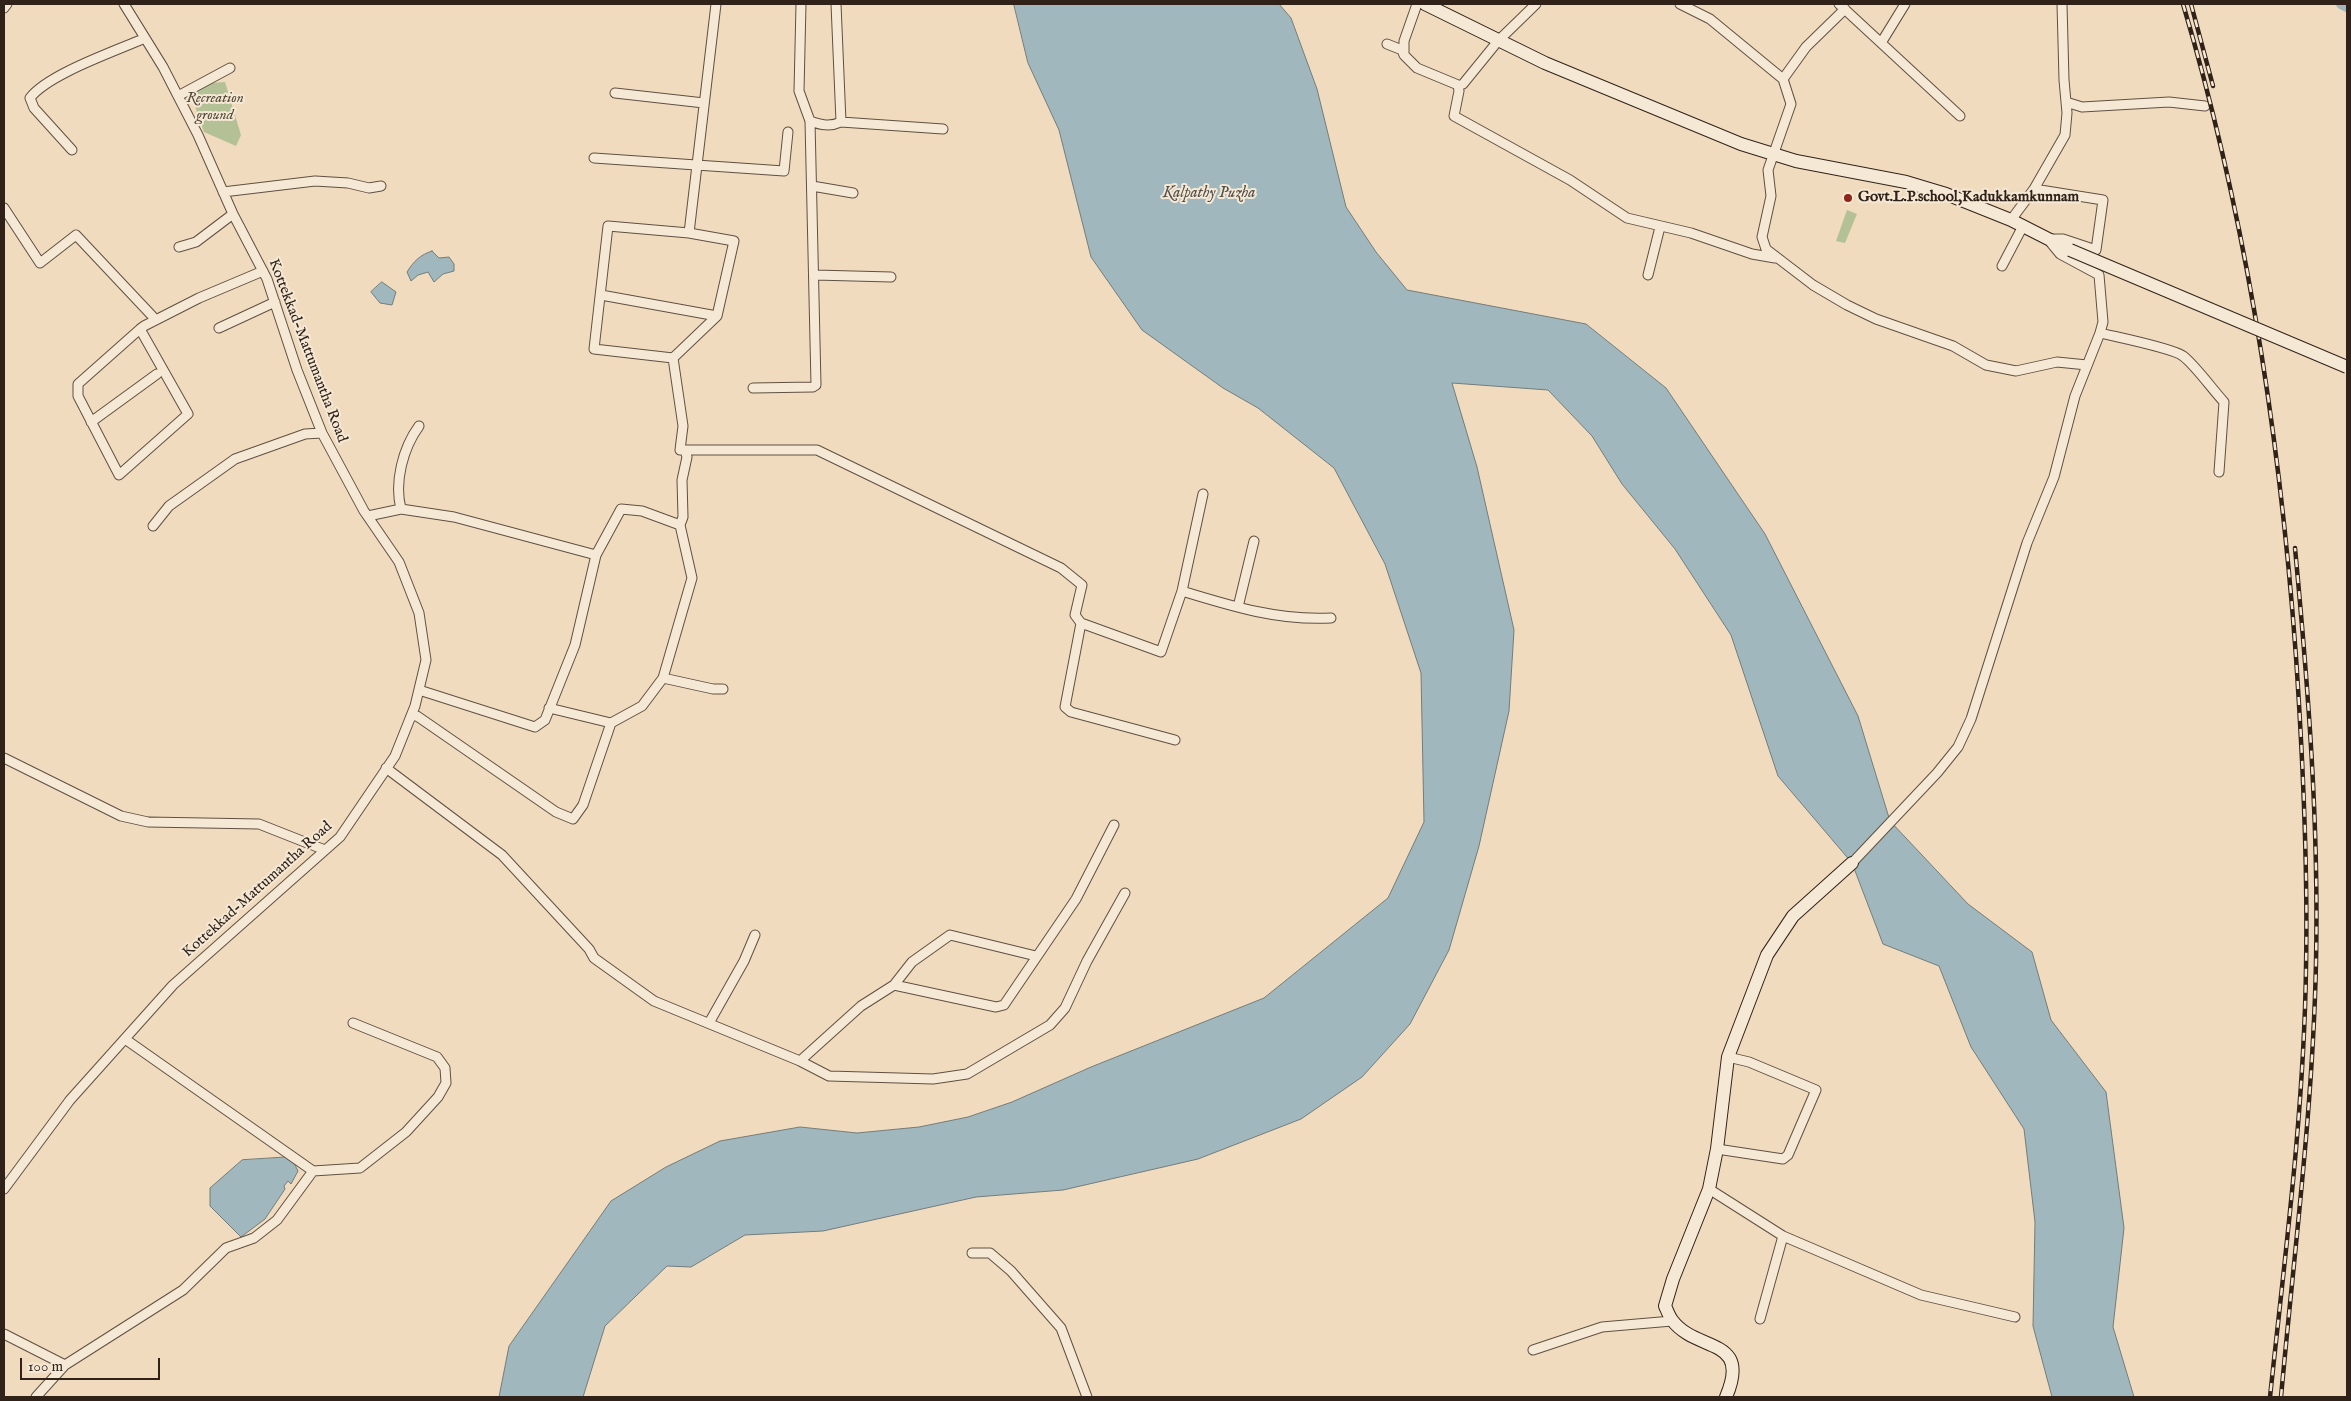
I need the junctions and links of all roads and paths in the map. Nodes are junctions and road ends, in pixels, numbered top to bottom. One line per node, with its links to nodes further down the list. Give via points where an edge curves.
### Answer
1 (7, 4): 13 (street)
2 (124, 4): 14 (street, Kottekkad-Mattumantha Road)
3 (716, 4): 25 (street)
4 (801, 4): 28 (street, via 799,91)
5 (836, 4): 29 (street)
6 (1417, 4): 18 (street, via 1404,40)
7 (1425, 4): 15 (main road)
8 (1536, 4): 15 (street)
9 (1680, 4): 20 (street, via 1710,20)
10 (1905, 4): 16 (street)
11 (2062, 4): 24 (street)
12 (1842, 7): 16 (street); 20 (street, via 1806,47)
13 (4, 8)
14 (145, 38): 23 (street, Kottekkad-Mattumantha Road); 32 (street, via 55,79 30,98 34,108)
15 (1498, 41): 21 (street); 33 (main road, via 1742,144)
16 (1881, 43): 27 (street)
17 (1387, 44): 18 (street, via 1402,50)
18 (1404, 55): 45 (street, via 1417,68 1458,85 1454,116 1570,180 1627,218)
19 (230, 68): 23 (street)
20 (1783, 80): 33 (street, via 1791,104)
21 (1463, 84)
22 (615, 93): 25 (street)
23 (178, 96): 39 (street, Kottekkad-Mattumantha Road)
24 (2066, 102): 26 (street, via 2082,107 2169,102); 38 (street, via 2064,136)
25 (704, 103): 35 (street)
26 (2205, 106)
27 (1960, 116)
28 (810, 121): 29 (street, via 820,125); 37 (street)
29 (842, 122): 30 (street)
30 (943, 129)
31 (788, 132): 35 (street, via 784,172)
32 (72, 150)
33 (1774, 154): 43 (main road, via 1906,182); 49 (street, via 1768,170 1771,196 1762,237 1766,249)
34 (594, 158): 35 (street)
35 (697, 164): 46 (street)
36 (381, 186): 39 (street, via 369,188 315,181)
37 (812, 186): 40 (street); 52 (street)
38 (2034, 189): 43 (street); 47 (street, via 2103,200 2096,250 2063,239)
39 (223, 192): 42 (street, Kottekkad-Mattumantha Road)
40 (852, 193)
41 (4, 208): 58 (street, via 40,263 76,235)
42 (233, 214): 48 (street, via 196,242); 51 (street, Kottekkad-Mattumantha Road)
43 (2011, 220): 44 (main road)
44 (2024, 226): 47 (main road); 50 (street)
45 (1660, 227): 49 (street, via 1752,254); 53 (street)
46 (689, 233): 55 (street, via 608,226); 57 (street, via 734,241)
47 (2048, 239): 61 (street, via 2060,254 2099,275 2103,322); 64 (main road, bridge)
48 (179, 247)
49 (1778, 258): 63 (street, via 1813,285 1846,304 1876,319 1953,346 1986,365 2016,371 2057,362)
50 (2002, 266)
51 (263, 271): 56 (street, Kottekkad-Mattumantha Road); 58 (street)
52 (815, 275): 54 (street); 66 (street, via 816,386)
53 (1648, 275)
54 (891, 277)
55 (601, 295): 57 (street); 62 (street, via 594,349)
56 (275, 302): 59 (street); 69 (street, Kottekkad-Mattumantha Road)
57 (717, 316): 62 (street)
58 (156, 320): 60 (street)
59 (219, 328)
60 (140, 329): 67 (street, via 78,384 78,396); 67 (street, via 188,414 119,475)
61 (2100, 333): 63 (street); 71 (street, via 2181,354 2194,364 2197,372 2224,402)
62 (673, 358): 70 (street, via 683,426 680,450)
63 (2087, 365): 94 (street, via 2075,396 2051,484 2027,543 1971,719 1958,747)
64 (2347, 367)
65 (157, 374): 67 (street)
66 (753, 388)
67 (91, 422)
68 (419, 426): 73 (street, via 408,442 398,484)
69 (322, 433): 74 (street, Kottekkad-Mattumantha Road); 75 (street, via 305,434 235,459 169,506)
70 (685, 450): 76 (street); 82 (street, via 817,450 1061,568 1082,585 1075,615)
71 (2218, 472)
72 (1203, 494): 79 (street)
73 (401, 509): 74 (street); 78 (street, via 454,518)
74 (368, 516): 85 (street, Kottekkad-Mattumantha Road, via 399,562 419,613 426,660)
75 (153, 526)
76 (680, 526): 78 (street, via 642,511 621,509); 83 (street, via 692,578)
77 (1254, 541): 80 (street)
78 (596, 555): 86 (street, via 574,645)
79 (1182, 591): 80 (street); 82 (street, via 1160,652)
80 (1238, 608): 81 (street, via 1284,617)
81 (1331, 618)
82 (1081, 623): 89 (street, via 1065,707 1071,712)
83 (663, 678): 84 (street, via 713,689); 88 (street, via 642,706)
84 (723, 688)
85 (419, 690): 86 (street, via 535,727 544,720); 87 (street, Kottekkad-Mattumantha Road)
86 (549, 708): 88 (street)
87 (411, 716): 88 (street, via 418,716 567,819 574,820 583,805); 91 (street, Kottekkad-Mattumantha Road)
88 (611, 723)
89 (1175, 740)
90 (4, 758): 93 (street, via 121,816 148,822 259,824)
91 (386, 768): 93 (street, Kottekkad-Mattumantha Road, via 340,837); 100 (street, via 502,855 594,958 654,1001)
92 (1114, 824): 97 (street, via 1076,899)
93 (325, 850): 101 (street, Kottekkad-Mattumantha Road, via 173,985)
94 (1852, 863): 102 (main road, via 1792,916 1782,931 1767,955)
95 (1125, 893): 103 (street, via 1087,961 1066,1008 1050,1026 967,1074 933,1079 829,1076)
96 (755, 935): 100 (street)
97 (1036, 956): 98 (street, via 950,935 912,962); 98 (street, via 1004,1005)
98 (894, 985): 103 (street, via 861,1006)
99 (353, 1023): 105 (street, via 437,1057 445,1068 446,1083 438,1097 406,1132 360,1168)
100 (709, 1023): 103 (street)
101 (125, 1039): 105 (street); 106 (street, Kottekkad-Mattumantha Road, via 70,1100)
102 (1728, 1057): 104 (main road); 104 (street, via 1749,1062 1816,1090 1788,1155 1783,1159)
103 (800, 1061)
104 (1717, 1149): 107 (main road)
105 (313, 1171): 115 (street, via 277,1220 254,1238 226,1248 183,1290)
106 (4, 1189)
107 (1709, 1189): 108 (street); 112 (main road, via 1665,1306)
108 (1783, 1236): 110 (street, via 1921,1295); 111 (street)
109 (972, 1253): 117 (street, via 990,1253 1011,1271 1061,1328)
110 (2016, 1316)
111 (1760, 1319)
112 (1672, 1321): 114 (street, via 1602,1327); 118 (main road, via 1688,1334 1722,1349 1732,1363 1733,1381)
113 (4, 1334): 115 (street)
114 (1533, 1350)
115 (65, 1365): 116 (street)
116 (36, 1397)
117 (1087, 1397)
118 (1726, 1397)

